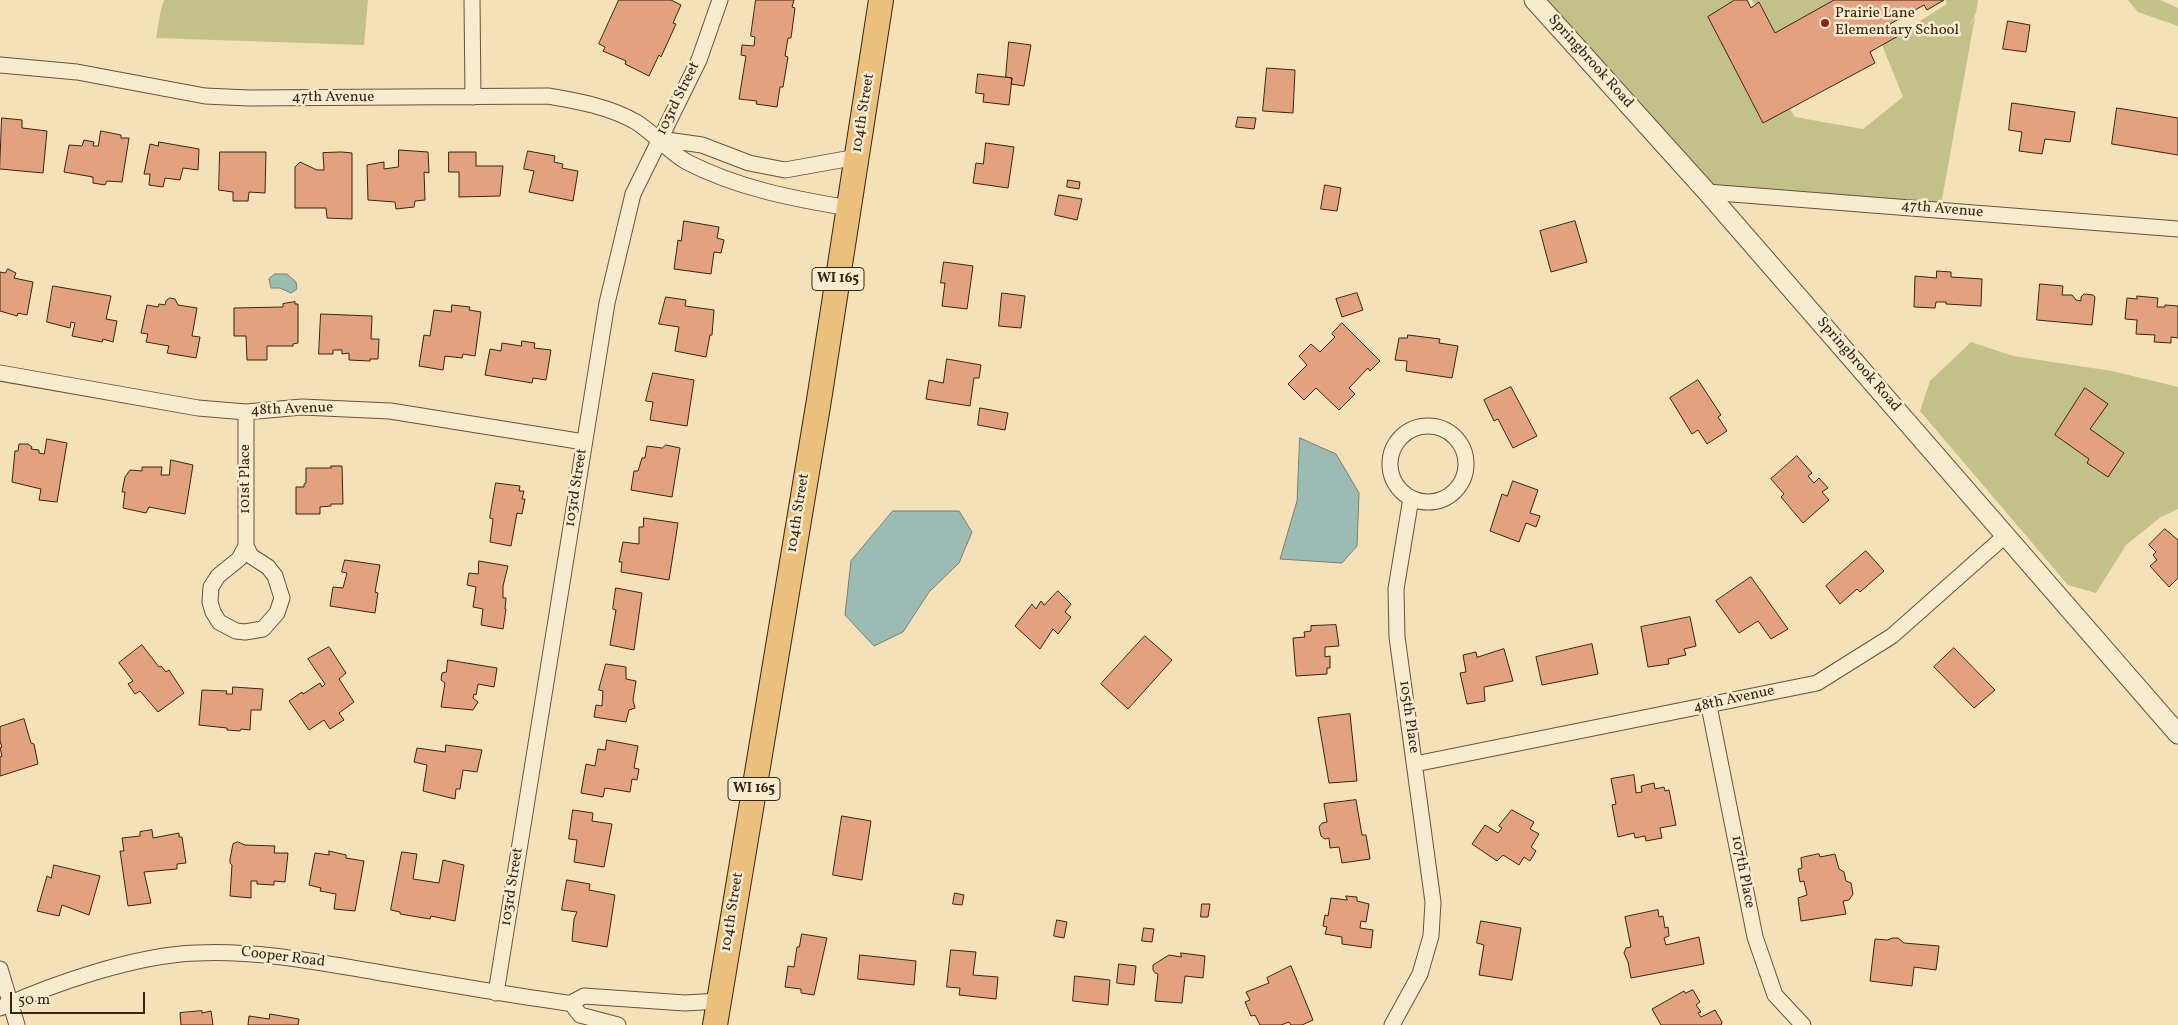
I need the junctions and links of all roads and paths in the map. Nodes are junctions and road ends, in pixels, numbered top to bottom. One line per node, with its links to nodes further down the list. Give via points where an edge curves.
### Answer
1 (472, 0): 6 (street)
2 (720, 0): 7 (street, 103rd Street, via 699,60)
3 (881, 0): 8 (main road, 104th Street / WI 165)
4 (1534, 0): 9 (street, Springbrook Road)
5 (0, 65): 6 (street, 47th Avenue, via 77,72 205,96)
6 (473, 97): 7 (street, 47th Avenue, via 548,96 572,100 635,122)
7 (660, 139): 8 (street, via 702,145 749,163 785,170); 10 (street, 47th Avenue, via 685,161 731,180 806,201); 14 (street, 103rd Street, via 633,194 606,307)
8 (857, 157): 10 (main road, 104th Street / WI 165)
9 (1707, 192): 11 (street, 47th Avenue); 16 (street, Springbrook Road)
10 (849, 208): 23 (main road, 104th Street / WI 165)
11 (2178, 229)
12 (0, 373): 13 (street, 48th Avenue, via 164,403)
13 (246, 412): 14 (street, 48th Avenue, via 302,407 390,412); 17 (street, 101st Place)
14 (584, 442): 22 (street, 103rd Street)
15 (1411, 498): 15 (street, via 1400,491 1393,480 1391,455 1396,443 1417,428 1430,426 1442,429 1460,445 1465,462 1462,480 1446,498 1428,502); 20 (street, 105th Place, via 1396,589 1396,614)
16 (2006, 535): 18 (street, 48th Avenue, via 1892,636 1817,683); 19 (street, Springbrook Road)
17 (246, 546): 17 (street, via 239,559 218,576 210,588 210,602 220,622 245,632 262,629 277,614 282,598 275,576 268,567 250,556)
18 (1709, 706): 20 (street, 48th Avenue); 30 (street, 107th Place, via 1755,937 1775,995)
19 (2178, 734)
20 (1415, 764): 29 (street, 105th Place, via 1433,902 1431,936 1420,974)
21 (0, 969): 25 (street)
22 (496, 993): 24 (street, Cooper Road); 25 (street, Cooper Road, via 302,959 233,952 194,952 121,966)
23 (719, 1001): 24 (street, Cooper Road, via 685,1003 584,996); 28 (main road, 104th Street / WI 165)
24 (571, 1003): 27 (street, via 580,1015)
25 (5, 1005): 26 (street)
26 (17, 1025)
27 (618, 1025)
28 (714, 1025)
29 (1392, 1025)
30 (1803, 1025)

